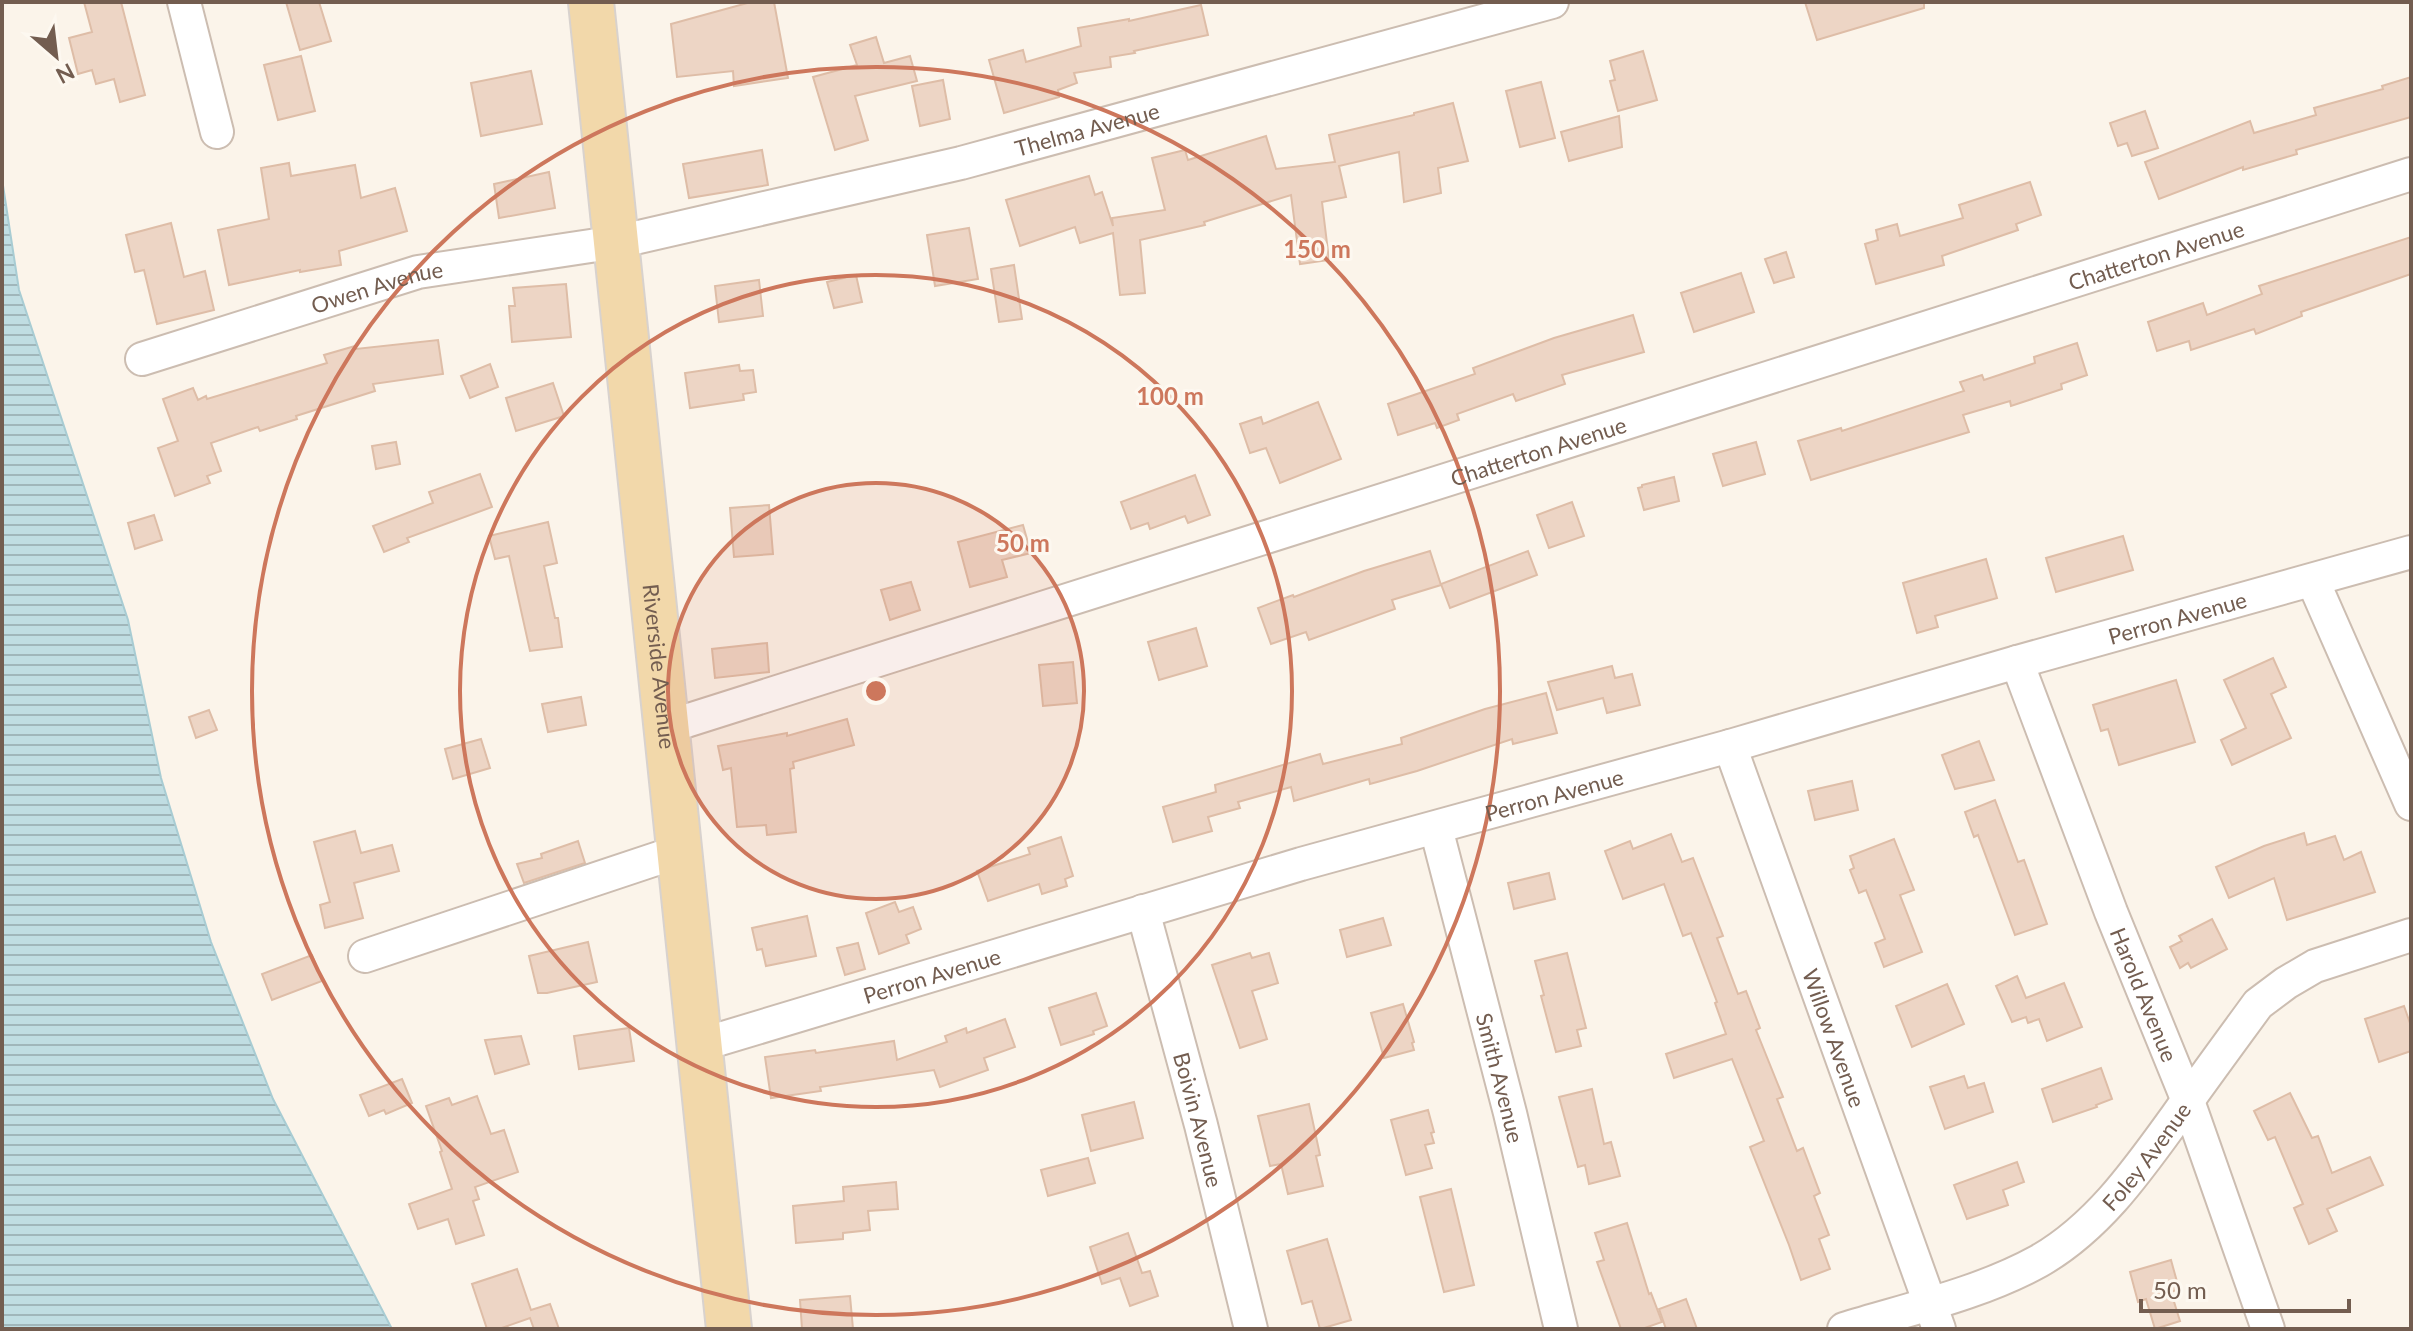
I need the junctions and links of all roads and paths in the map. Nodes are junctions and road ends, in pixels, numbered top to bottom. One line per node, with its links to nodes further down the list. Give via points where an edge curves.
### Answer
1 (184, 2): 4 (street)
2 (591, 2): 6 (main road, Riverside Avenue)
3 (1552, 2): 6 (street, Thelma Avenue, via 961,163)
4 (217, 132)
5 (2411, 174): 11 (street, Chatterton Avenue)
6 (617, 242): 7 (street, Owen Avenue, via 418,272); 11 (main road, Riverside Avenue)
7 (142, 359)
8 (2411, 552): 9 (street, Perron Avenue)
9 (2313, 581): 10 (street, Perron Avenue); 13 (street)
10 (2017, 662): 12 (street, Perron Avenue); 20 (street, Harold Avenue)
11 (667, 727): 15 (main road, Riverside Avenue)
12 (1730, 746): 14 (street, Perron Avenue); 21 (street, Willow Avenue)
13 (2411, 804)
14 (1436, 828): 16 (street, Perron Avenue); 24 (street, Smith Avenue)
15 (680, 851): 18 (street); 19 (main road, Riverside Avenue)
16 (1143, 911): 19 (street, Perron Avenue); 23 (street, Boivin Avenue)
17 (2411, 935): 20 (street, Foley Avenue, via 2315,966 2286,983 2258,1004)
18 (365, 956)
19 (700, 1045): 22 (main road, Riverside Avenue)
20 (2188, 1101): 21 (street, Foley Avenue, via 2123,1187 2070,1239); 26 (street, Harold Avenue)
21 (1934, 1316): 25 (street, Foley Avenue)
22 (729, 1329)
23 (1251, 1329)
24 (1561, 1329)
25 (1844, 1329)
26 (2268, 1329)

